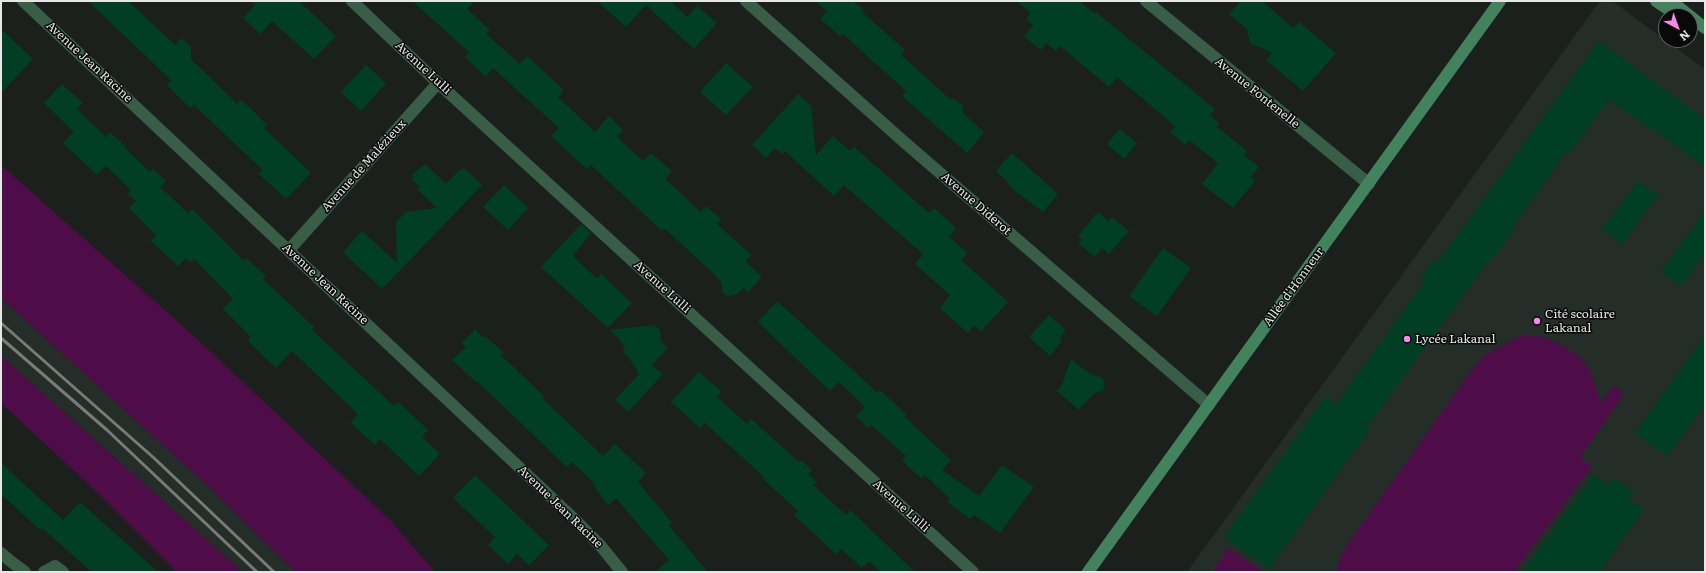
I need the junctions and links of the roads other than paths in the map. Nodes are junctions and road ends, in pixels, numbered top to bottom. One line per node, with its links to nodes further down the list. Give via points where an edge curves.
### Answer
1 (23, 1): 12 (street, Avenue Jean Racine)
2 (352, 1): 10 (street, Avenue Lulli)
3 (746, 1): 13 (street, Avenue Diderot, via 903,141)
4 (1146, 1): 11 (street, Avenue Fontenelle)
5 (1500, 1): 11 (main road, Allée d'Honneur)
6 (1656, 1): 8 (main road)
7 (1671, 1): 9 (main road)
8 (1666, 8)
9 (1705, 28)
10 (438, 83): 12 (street, Avenue de Malézieux); 19 (street, Avenue Lulli)
11 (1369, 184): 13 (main road, Allée d'Honneur)
12 (289, 250): 18 (street, Avenue Jean Racine, via 570,515)
13 (1209, 405): 20 (main road, Allée d'Honneur)
14 (5, 556): 15 (street)
15 (25, 572)
16 (44, 572): 17 (street, via 55,566)
17 (63, 572)
18 (622, 572)
19 (973, 572)
20 (1088, 572)

